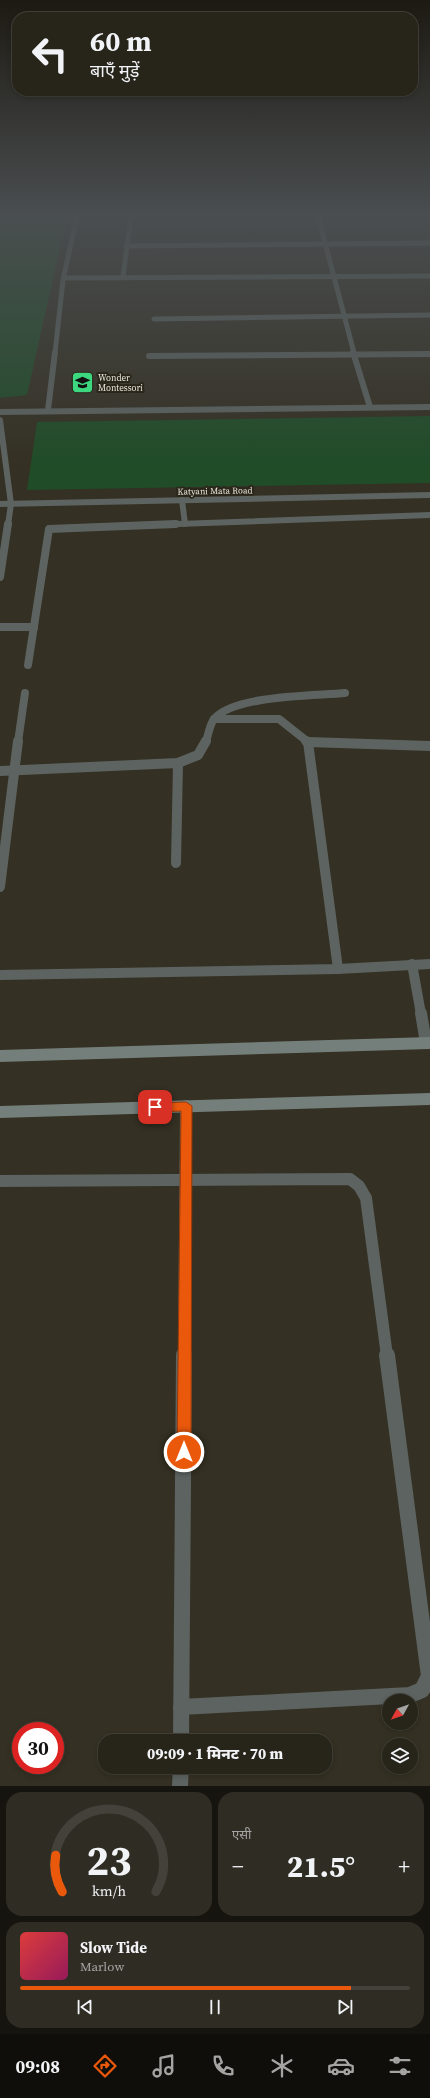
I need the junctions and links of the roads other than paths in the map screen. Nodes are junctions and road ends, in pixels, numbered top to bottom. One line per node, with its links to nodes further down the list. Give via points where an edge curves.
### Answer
1 (61, 299): 11 (street)
2 (340, 299): 4 (street)
3 (430, 314): 4 (street)
4 (344, 316): 5 (street); 7 (street)
5 (154, 319)
6 (430, 354): 7 (street)
7 (354, 355): 8 (street); 10 (street)
8 (150, 356)
9 (430, 407): 10 (street)
10 (370, 408): 11 (street)
11 (48, 410): 12 (street)
12 (0, 412)
13 (0, 420): 17 (street)
14 (430, 495): 15 (street, Katyani Mata Road)
15 (182, 500): 17 (street, Katyani Mata Road); 19 (street)
16 (0, 504): 17 (street, Katyani Mata Road)
17 (11, 504): 20 (street)
18 (430, 515): 19 (street)
19 (185, 524): 22 (street, via 50,529)
20 (0, 577)
21 (0, 627): 22 (street)
22 (34, 627): 23 (street)
23 (28, 665)
24 (25, 692): 31 (street)
25 (345, 693): 26 (street, via 253,701 230,707)
26 (214, 719): 27 (street, via 279,719); 29 (street, via 198,755)
27 (308, 742): 28 (street); 36 (street)
28 (430, 746)
29 (178, 763): 31 (street); 32 (street)
30 (0, 771): 31 (street)
31 (13, 771): 33 (street)
32 (176, 863)
33 (0, 886)
34 (412, 964): 35 (street); 36 (street); 38 (street)
35 (430, 964)
36 (338, 969): 37 (street)
37 (0, 975)
38 (428, 1043): 39 (street)
39 (0, 1056)
40 (430, 1099): 41 (street)
41 (186, 1106): 42 (street); 43 (street)
42 (0, 1112)
43 (187, 1180): 44 (street); 45 (street); 45 (street, via 350,1179 359,1186 366,1198 429,1676 422,1690 410,1696)
44 (0, 1181)
45 (181, 1707): 46 (street)
46 (181, 1734)
47 (180, 1774): 48 (street)
48 (180, 1786)

